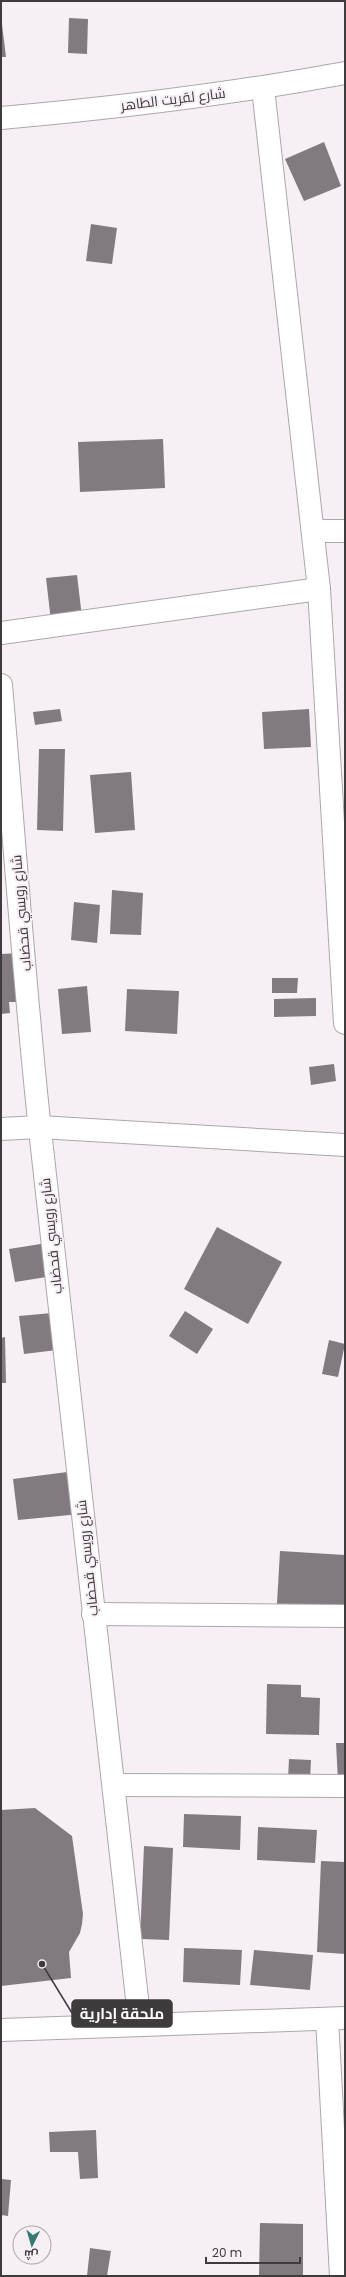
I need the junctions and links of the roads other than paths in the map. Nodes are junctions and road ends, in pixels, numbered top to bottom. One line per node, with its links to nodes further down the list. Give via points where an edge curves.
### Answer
1 (345, 73): 2 (street, شارع لقريت الطاهر)
2 (263, 88): 3 (street, شارع لقريت الطاهر, via 84,111); 4 (street)
3 (1, 118)
4 (313, 531): 5 (street); 6 (street)
5 (345, 531)
6 (319, 589): 7 (street); 9 (street)
7 (1, 633)
8 (1, 685): 11 (street, شارع رويسي قحضاب)
9 (337, 751): 10 (street)
10 (345, 1022)
11 (39, 1127): 12 (street); 13 (street); 14 (street, شارع رويسي قحضاب)
12 (1, 1129)
13 (345, 1145)
14 (93, 1614): 15 (street); 16 (street, شارع رويسي قحضاب)
15 (345, 1616)
16 (115, 1785): 17 (street); 19 (street, شارع رويسي قحضاب)
17 (345, 1786)
18 (336, 2019): 19 (street); 21 (street)
19 (140, 2025): 20 (street)
20 (1, 2030)
21 (341, 2276)

